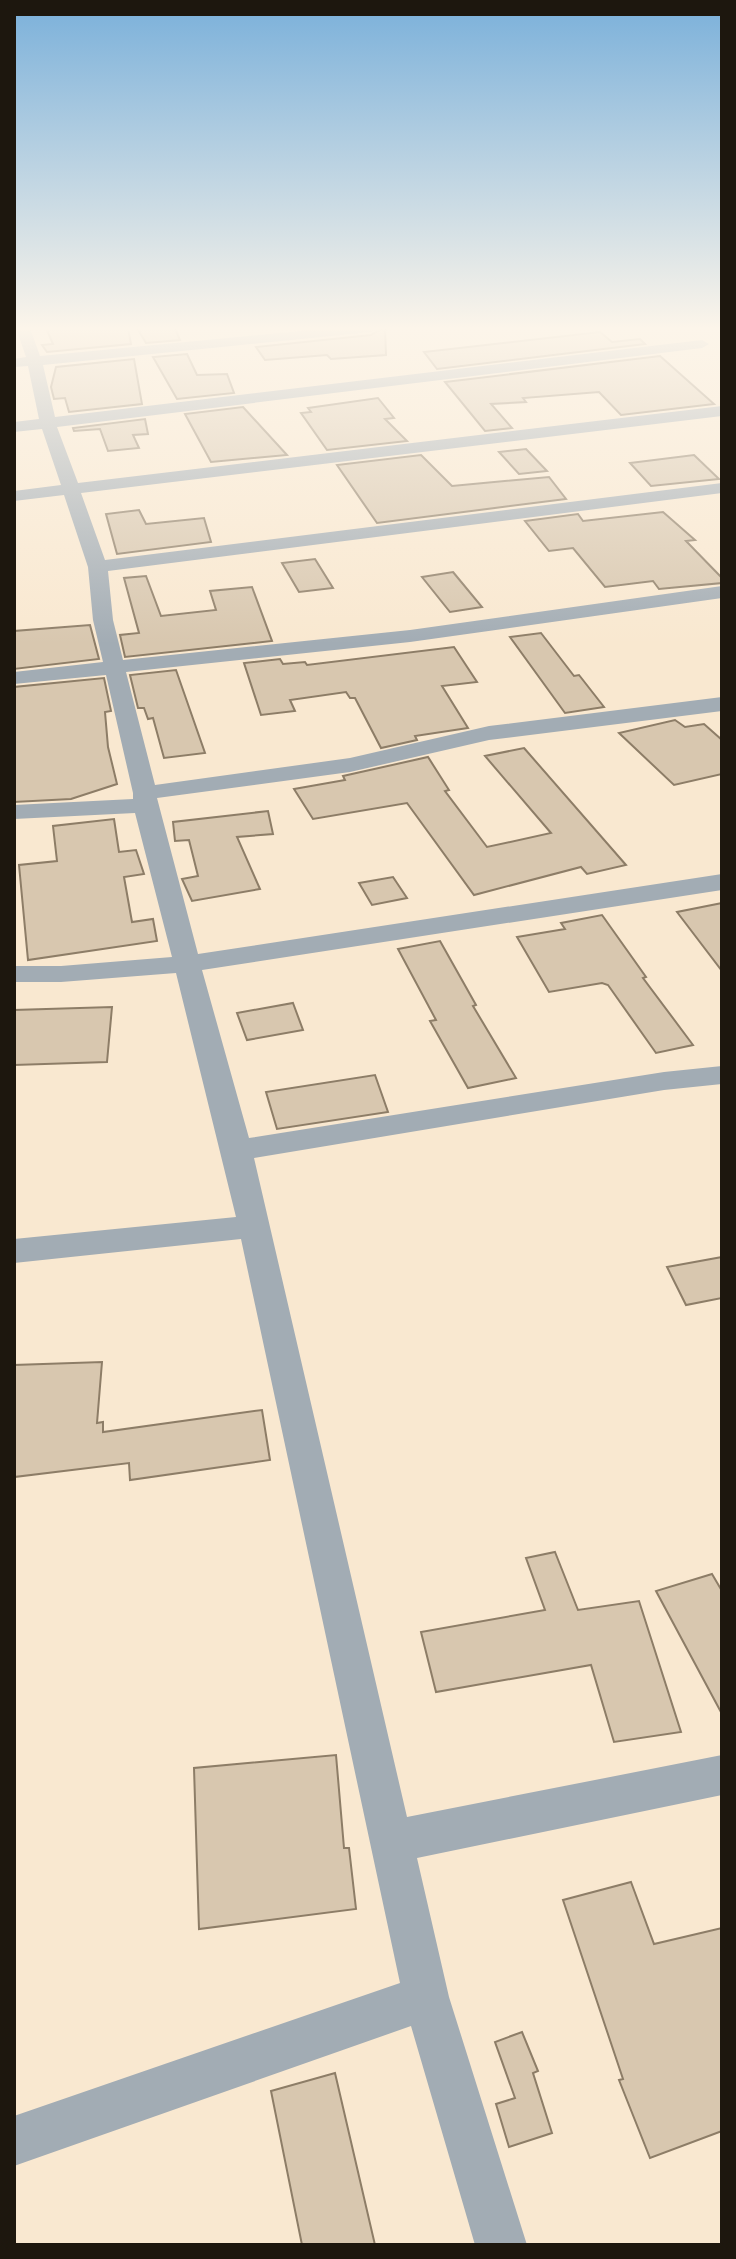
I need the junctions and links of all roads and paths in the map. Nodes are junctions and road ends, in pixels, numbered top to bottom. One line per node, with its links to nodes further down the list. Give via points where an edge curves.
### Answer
1 (51, 433): 4 (street)
2 (535, 433): 4 (street)
3 (722, 488): 6 (street)
4 (70, 489): 5 (street); 6 (street)
5 (14, 496)
6 (98, 567): 8 (street)
7 (722, 592): 8 (street, via 410,636)
8 (115, 669): 9 (street); 11 (street)
9 (14, 678)
10 (722, 704): 11 (street, via 489,733 350,765)
11 (145, 799): 12 (street); 14 (street)
12 (14, 812)
13 (722, 882): 14 (street)
14 (188, 964): 15 (street); 17 (street)
15 (14, 974)
16 (722, 1075): 17 (street)
17 (237, 1150): 18 (street)
18 (252, 1227): 19 (street); 21 (street)
19 (14, 1251)
20 (722, 1775): 21 (street)
21 (394, 1841): 22 (street)
22 (426, 1997): 23 (street); 24 (street)
23 (14, 2141)
24 (501, 2245)

